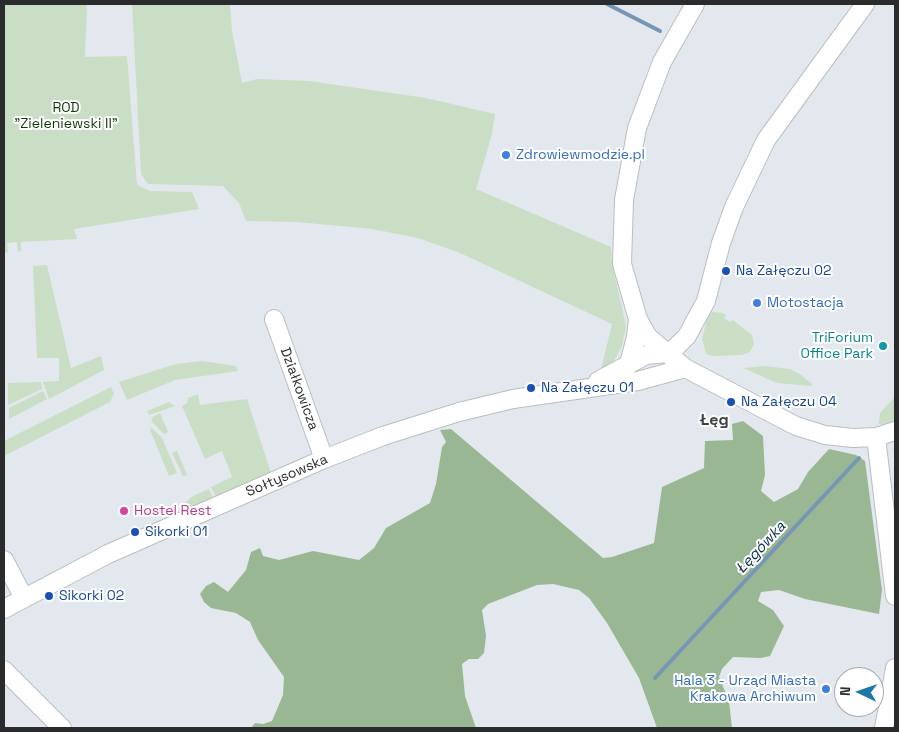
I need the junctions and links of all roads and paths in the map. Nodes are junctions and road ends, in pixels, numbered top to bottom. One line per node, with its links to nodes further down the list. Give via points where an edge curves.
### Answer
1 (694, 4): 4 (street, via 662,62 637,128 624,200 622,264)
2 (865, 4): 5 (street, via 766,140 734,207 700,314 687,336)
3 (274, 319): 11 (street, Działkowicza)
4 (638, 319): 5 (street, via 648,337); 6 (street)
5 (666, 353): 6 (street, Sołtysowska, via 649,354); 7 (street)
6 (628, 364): 8 (street, Sołtysowska)
7 (685, 368): 8 (street, Sołtysowska, via 645,380); 10 (street, via 796,426 839,437)
8 (586, 387): 11 (street, Sołtysowska, via 460,412)
9 (895, 431): 10 (street)
10 (876, 437): 13 (street)
11 (324, 459): 14 (street, Sołtysowska, via 108,554)
12 (4, 560): 14 (street)
13 (895, 596)
14 (24, 598): 15 (street, Sołtysowska)
15 (4, 609)
16 (895, 668): 19 (street)
17 (4, 670): 18 (street)
18 (62, 728)
19 (884, 728)

